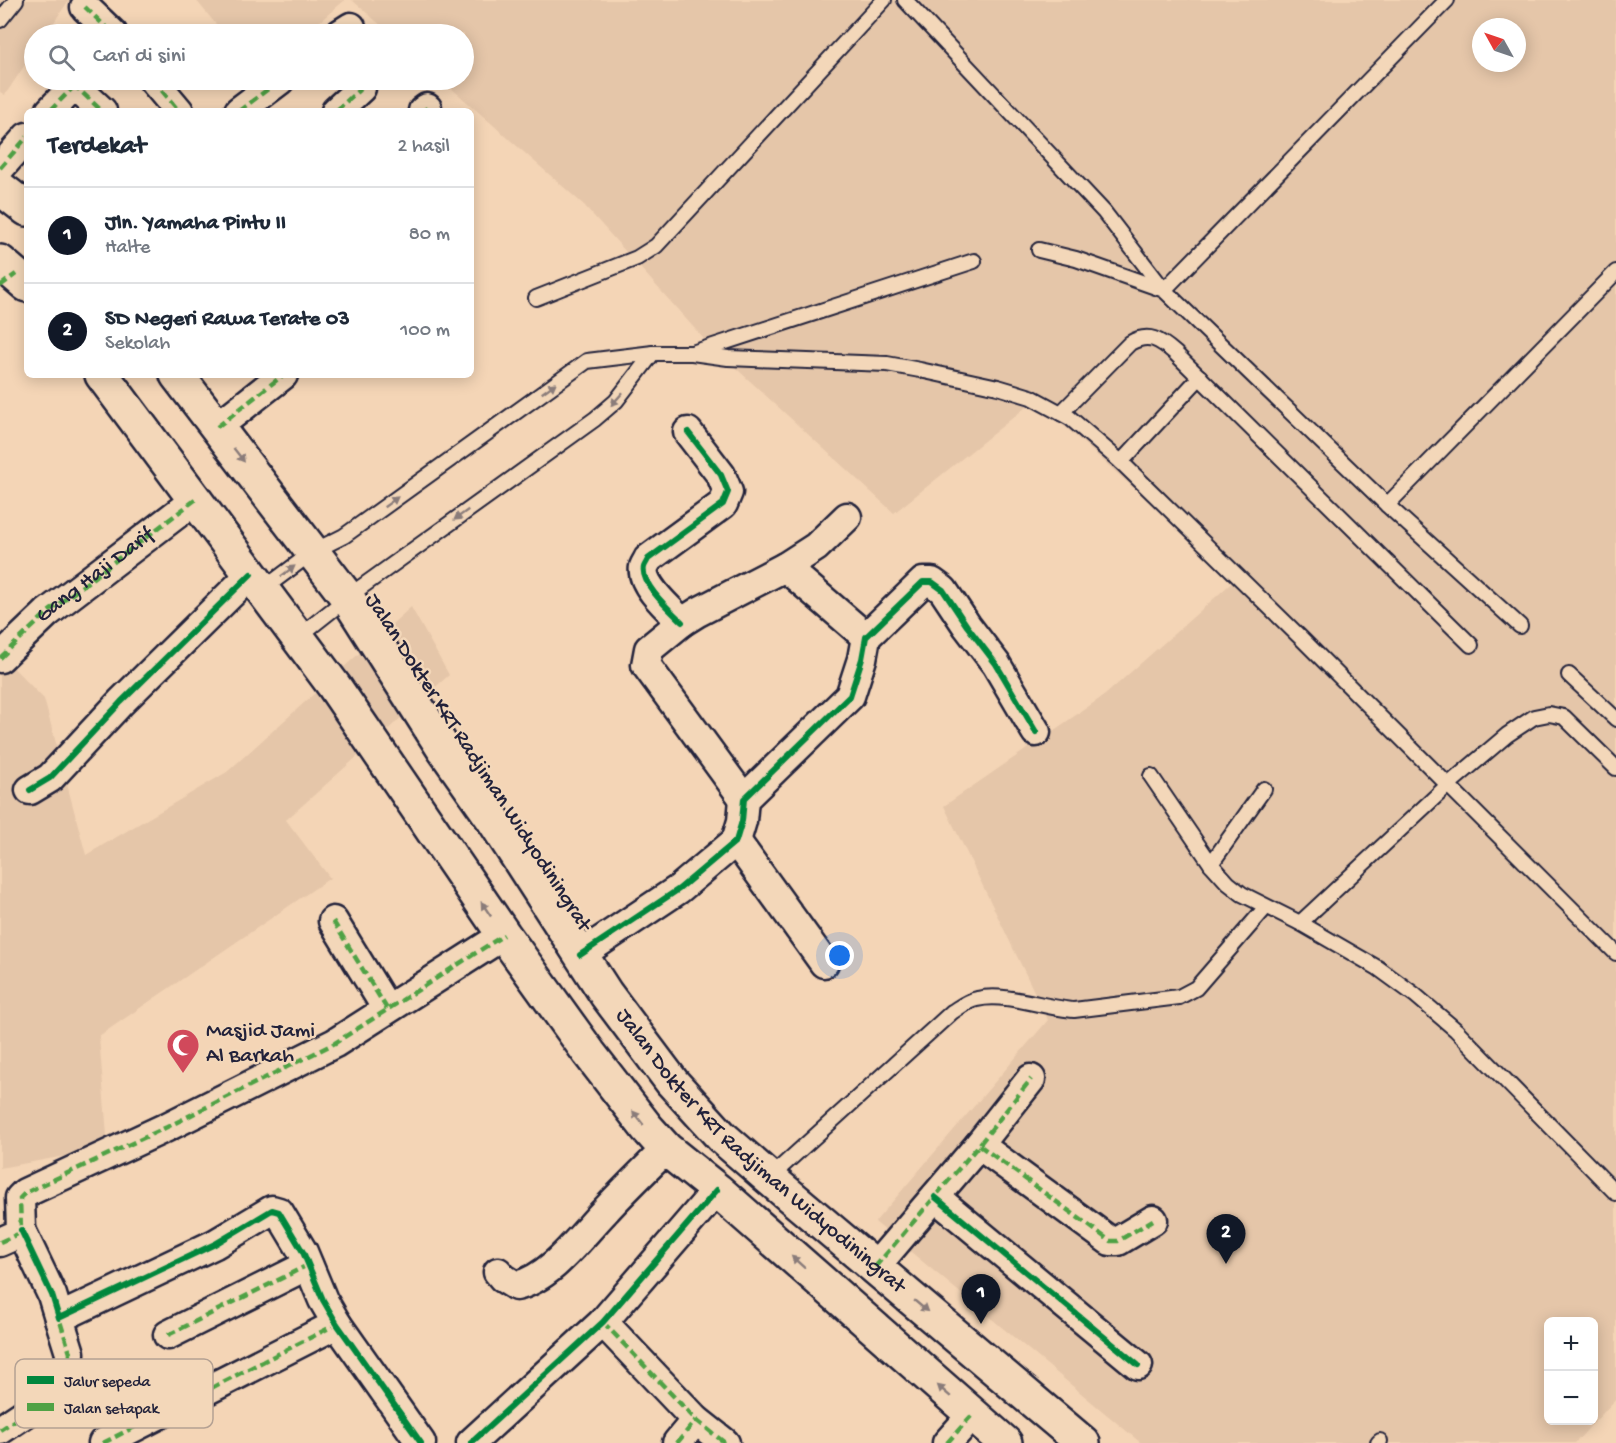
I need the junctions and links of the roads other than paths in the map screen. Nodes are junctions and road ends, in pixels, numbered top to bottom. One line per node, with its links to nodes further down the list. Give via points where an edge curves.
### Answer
1 (16, 0): 6 (lane)
2 (884, 0): 26 (lane, via 656,246 637,258)
3 (905, 0): 25 (lane, via 1104,212)
4 (1447, 0): 25 (lane)
5 (86, 7): 7 (street)
6 (0, 20)
7 (103, 24)
8 (69, 90): 13 (street)
9 (83, 90): 14 (street)
10 (161, 90): 15 (street)
11 (267, 90): 16 (street)
12 (359, 90): 17 (street)
13 (53, 108)
14 (99, 108)
15 (176, 108)
16 (245, 108)
17 (339, 108)
18 (24, 140): 19 (street)
19 (0, 168)
20 (0, 188): 21 (main road)
21 (24, 207)
22 (1039, 250): 25 (lane)
23 (974, 261): 28 (lane)
24 (1616, 272): 38 (lane)
25 (1164, 290): 38 (lane)
26 (536, 298)
27 (653, 353): 28 (lane); 40 (lane, one-way to 27, via 344,536 587,361); 43 (lane, one-way to 43, via 616,401 595,419)
28 (693, 353): 33 (lane, via 728,358 887,364 998,387 1031,397)
29 (1200, 377): 33 (lane, via 1160,340 1136,339); 36 (lane); 48 (lane)
30 (104, 378): 37 (main road)
31 (179, 378): 34 (main road, Jalan Dokter KRT Radjiman Widyodiningrat)
32 (279, 378): 34 (street)
33 (1061, 413): 36 (lane)
34 (217, 427): 40 (main road, Jalan Dokter KRT Radjiman Widyodiningrat, one-way to 40)
35 (688, 432): 44 (street, via 721,475 728,492 723,504 648,559 643,568 645,580)
36 (1121, 462): 55 (lane)
37 (195, 500): 42 (main road); 49 (street, Gang Haji Darif, via 47,614)
38 (1387, 505): 45 (lane)
39 (847, 517): 41 (street, via 816,547)
40 (314, 551): 42 (lane, one-way to 40); 43 (main road, Jalan Dokter KRT Radjiman Widyodiningrat)
41 (785, 567): 44 (street); 47 (street)
42 (256, 582): 46 (main road); 57 (street, via 136,687 50,778)
43 (347, 597): 46 (lane); 66 (main road, Jalan Dokter KRT Radjiman Widyodiningrat)
44 (682, 622): 58 (street, via 649,649 646,665)
45 (1520, 626)
46 (298, 637): 64 (main road, one-way to 46)
47 (866, 637): 52 (street, via 923,582 932,582 943,590 996,664); 58 (street, via 850,696)
48 (1471, 645)
49 (0, 658)
50 (1569, 675): 51 (lane)
51 (1616, 719)
52 (1036, 732)
53 (1616, 768): 55 (lane, via 1564,717 1549,714 1534,717 1507,735)
54 (1151, 777): 60 (lane)
55 (1448, 785): 63 (lane); 65 (lane)
56 (1264, 789): 60 (lane)
57 (30, 790)
58 (744, 799): 59 (street)
59 (736, 841): 66 (street, via 679,889); 67 (street)
60 (1211, 864): 61 (lane, via 1242,894)
61 (1266, 907): 63 (lane); 72 (lane, via 1196,988 1179,997 1074,1010 1000,998 967,1002)
62 (333, 921): 68 (street)
63 (1300, 923): 74 (lane, via 1378,968 1456,1030)
64 (504, 935): 68 (street); 71 (main road, one-way to 64, via 611,1084)
65 (1616, 953)
66 (580, 955): 72 (main road, Jalan Dokter KRT Radjiman Widyodiningrat, via 672,1082 722,1137)
67 (824, 963)
68 (387, 1009): 77 (street, via 335,1043 25,1193 20,1198)
69 (1031, 1079): 70 (street)
70 (979, 1145): 75 (street); 76 (street, via 1110,1241)
71 (666, 1149): 73 (main road); 80 (street, via 557,1263 516,1286)
72 (769, 1178): 79 (main road, Jalan Dokter KRT Radjiman Widyodiningrat)
73 (717, 1190): 82 (street); 88 (main road, one-way to 73)
74 (1616, 1192)
75 (935, 1197): 79 (street); 86 (street)
76 (1153, 1220)
77 (11, 1236): 81 (street, via 52,1295)
78 (308, 1265): 81 (street, via 279,1212 272,1210 215,1244); 83 (street); 84 (street)
79 (875, 1267): 100 (main road, Jalan Dokter KRT Radjiman Widyodiningrat, one-way to 100)
80 (498, 1272)
81 (59, 1318): 85 (street)
82 (603, 1322): 90 (street); 95 (street)
83 (337, 1324): 87 (street); 94 (street)
84 (168, 1335)
85 (70, 1359)
86 (1138, 1365)
87 (213, 1387)
88 (972, 1415): 98 (street); 99 (main road)
89 (15, 1420): 92 (street)
90 (696, 1420): 96 (street); 97 (street)
91 (132, 1428): 93 (street)
92 (0, 1430)
93 (103, 1443)
94 (421, 1443)
95 (471, 1443)
96 (677, 1443)
97 (725, 1443)
98 (947, 1443)
99 (1005, 1443)
100 (1083, 1443)

